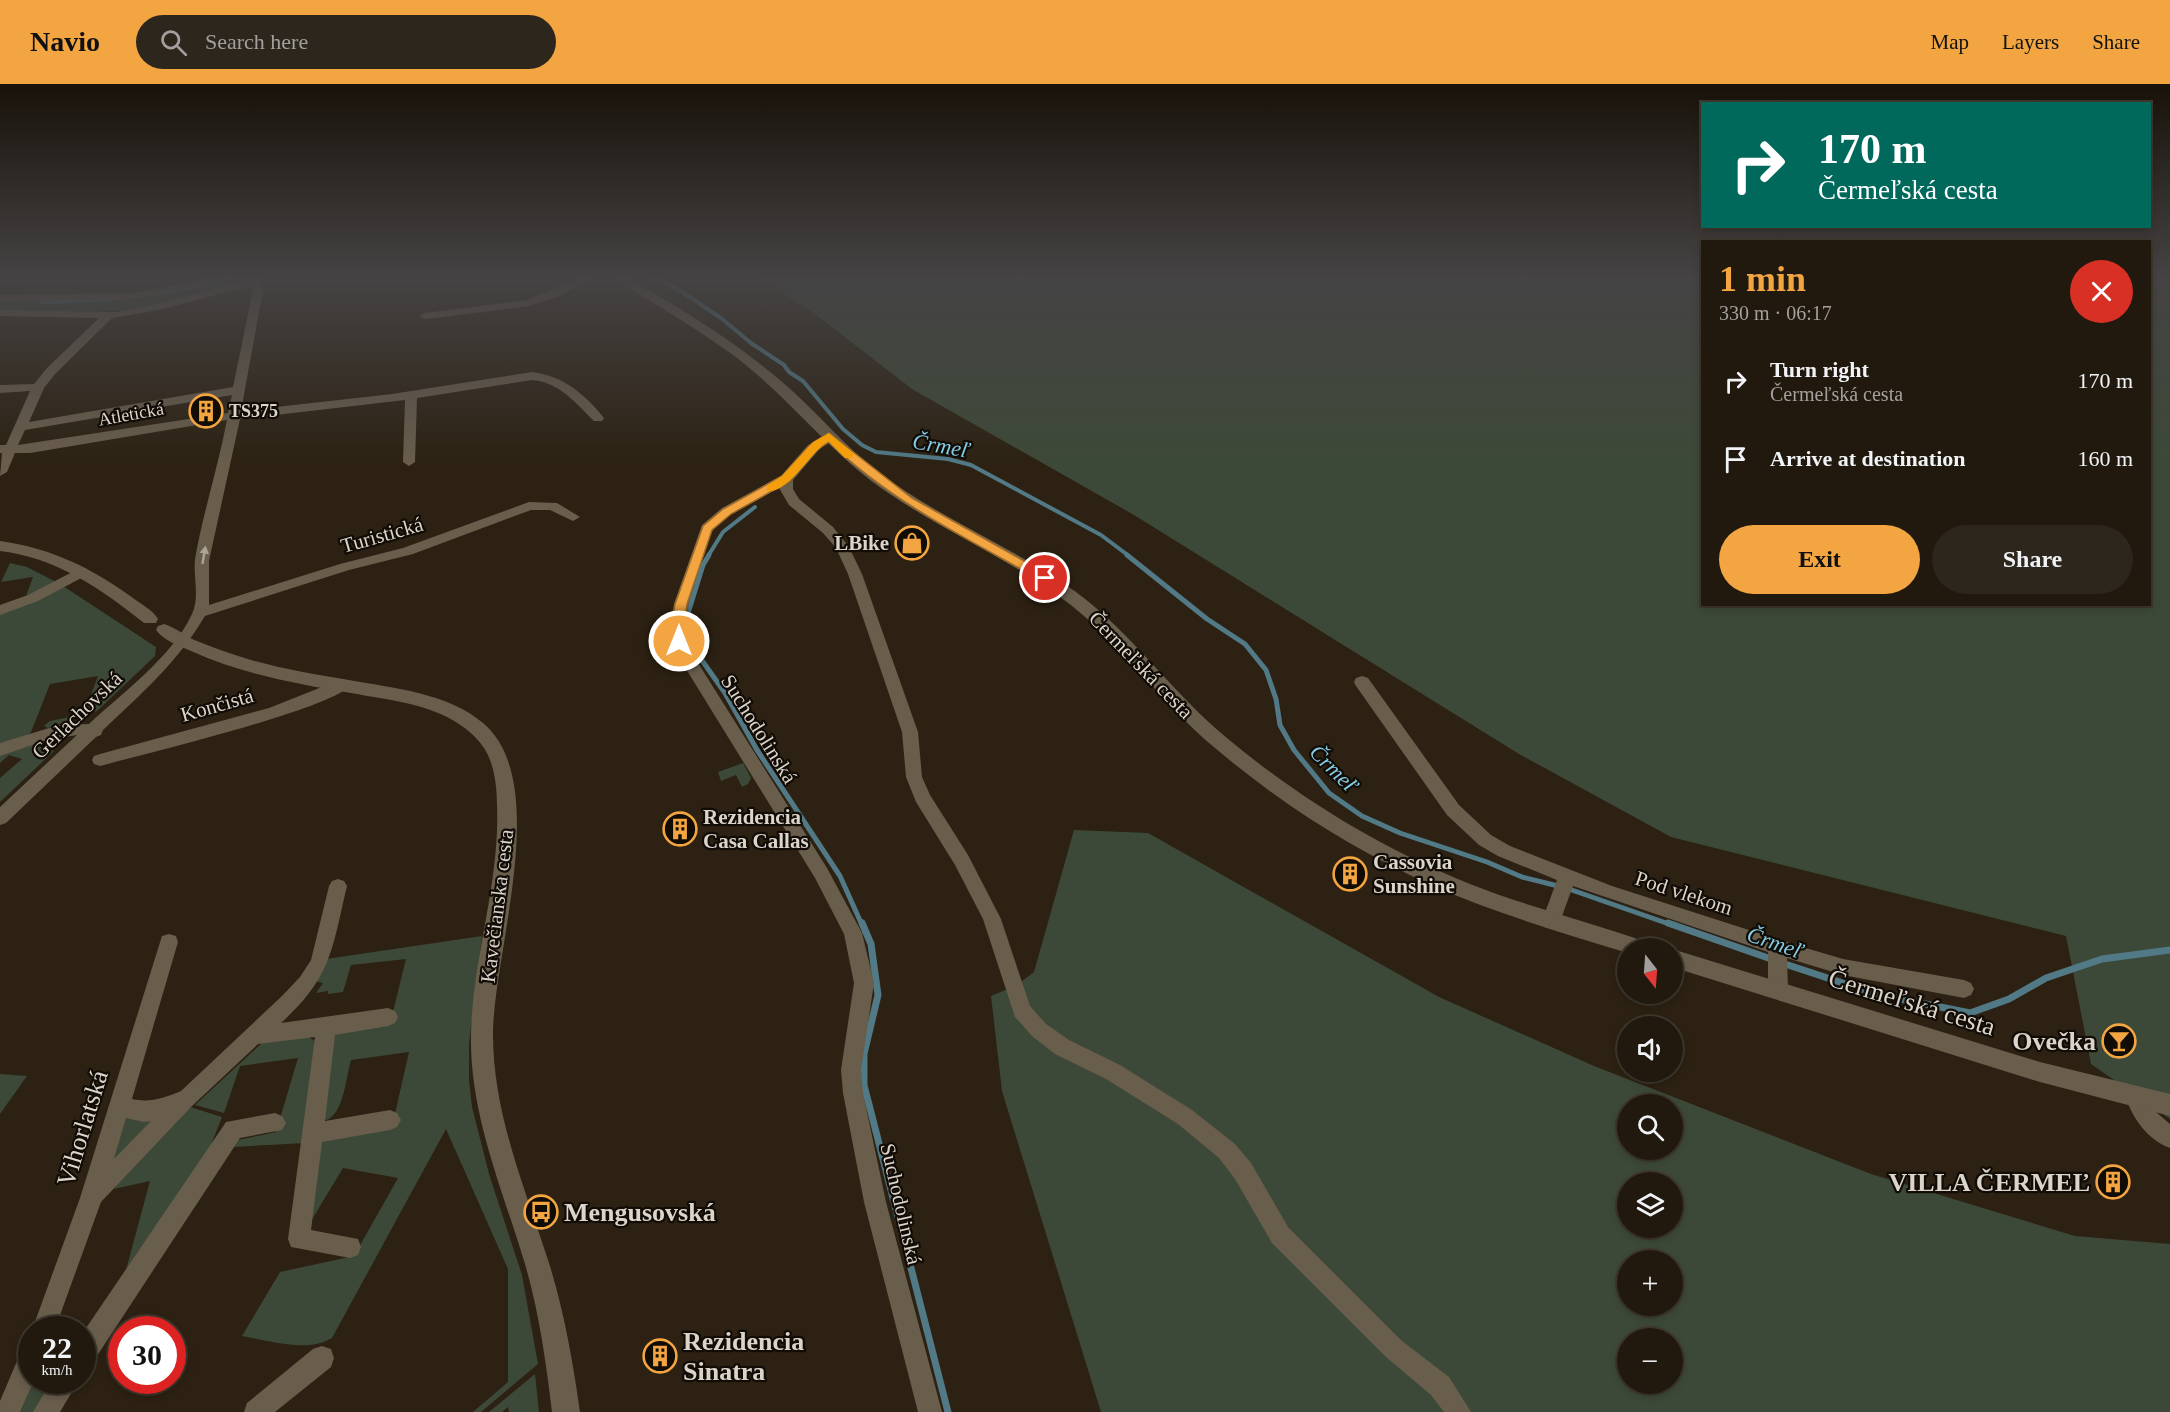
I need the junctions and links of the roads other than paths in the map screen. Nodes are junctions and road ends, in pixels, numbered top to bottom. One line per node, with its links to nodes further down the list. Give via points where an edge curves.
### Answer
1 (83, 340): 4 (street)
2 (248, 340): 6 (street)
3 (716, 340): 11 (main road, Čermeľská cesta, via 779,386)
4 (38, 387): 5 (street); 10 (street)
5 (0, 389)
6 (238, 390): 8 (street); 10 (street, Atletická)
7 (411, 395): 8 (street, Atletická); 9 (street, Atletická, via 539,376 561,384); 13 (street)
8 (234, 417): 12 (street, Atletická, via 30,449); 20 (street, one-way to 8, via 202,561)
9 (598, 417)
10 (22, 427): 12 (street)
11 (829, 436): 15 (street, Suchodolinská); 32 (main road, Čermeľská cesta, via 908,500 1034,570 1077,601 1203,729 1293,798 1360,840 1441,880)
12 (5, 449): 14 (street)
13 (409, 462)
14 (0, 472)
15 (786, 478): 61 (street, Suchodolinská, via 727,511 707,528 681,604 677,629 686,656 815,863 853,933 864,983 851,1070 854,1093 875,1202); 62 (street, via 786,489 794,502 828,530 855,574 910,732 914,777 988,911 1022,1011 1062,1047 1113,1072 1185,1117 1227,1151 1280,1235 1394,1349 1440,1386)
16 (573, 517): 20 (street, Turistická, via 552,506 529,506 419,547)
17 (0, 546): 18 (main road, via 57,559)
18 (81, 572): 19 (street, via 33,598); 21 (main road)
19 (0, 610)
20 (200, 613): 23 (street)
21 (150, 619)
22 (164, 630): 23 (main road, Kavečianska cesta)
23 (183, 642): 25 (main road, Kavečianska cesta, via 287,675); 26 (street, Gerlachovská)
24 (1362, 682): 31 (street, Pod vlekom, via 1440,795 1466,824 1485,840)
25 (342, 685): 28 (street, Končistá, via 273,713); 60 (main road, Kavečianska cesta, via 406,697 468,722 491,741 502,767 507,825 505,863 482,1030 482,1070 492,1119 549,1314)
26 (94, 731): 27 (street, via 63,730); 29 (street, Gerlachovská)
27 (0, 750)
28 (100, 760)
29 (0, 818)
30 (338, 886): 41 (street, via 315,970 300,992)
31 (1563, 887): 32 (street); 35 (street, Pod vlekom)
32 (1551, 921): 33 (main road, Čermeľská cesta)
33 (1617, 941)
34 (169, 942): 45 (street, Vihorlatská)
35 (1777, 956): 37 (street, Pod vlekom); 38 (street)
36 (1683, 961): 38 (main road, Čermeľská cesta)
37 (1964, 989)
38 (1778, 990): 43 (main road, Čermeľská cesta)
39 (388, 1017): 40 (street)
40 (326, 1027): 41 (street); 48 (street)
41 (254, 1035): 42 (street)
42 (188, 1098): 45 (street, via 144,1112); 50 (street)
43 (2136, 1098): 44 (main road, Čermeľská cesta); 49 (street, via 2141,1112)
44 (2170, 1105)
45 (119, 1106): 50 (street, Vihorlatská)
46 (390, 1120): 48 (street)
47 (275, 1124): 53 (street, via 234,1129)
48 (313, 1133): 51 (street, via 299,1239)
49 (2170, 1137)
50 (91, 1198): 52 (street, Vihorlatská)
51 (350, 1246)
52 (48, 1316)
53 (96, 1335)
54 (322, 1358): 59 (street)
55 (18, 1389): 57 (street)
56 (57, 1394): 58 (street)
57 (8, 1412)
58 (45, 1412)
59 (256, 1412)
60 (566, 1412)
61 (930, 1412)
62 (1459, 1412)

